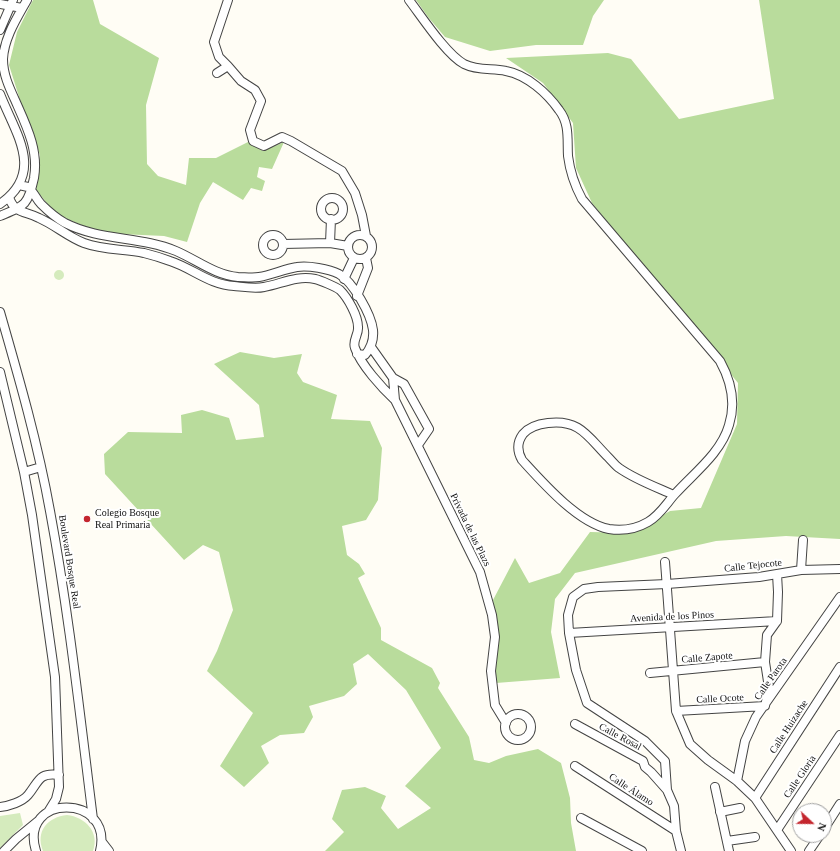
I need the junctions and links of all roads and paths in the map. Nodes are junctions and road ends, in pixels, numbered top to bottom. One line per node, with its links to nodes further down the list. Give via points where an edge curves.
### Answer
1 (27, 0): 6 (street)
2 (228, 0): 10 (street, via 214,42 219,57)
3 (409, 0): 40 (street, via 458,60 475,68 505,71 519,76 536,87 556,106 568,126 571,174 582,199 724,368 730,384 732,402 731,418 723,441)
4 (12, 3): 5 (street); 6 (street); 7 (street)
5 (0, 4)
6 (22, 8): 8 (street)
7 (3, 14): 8 (street); 9 (street)
8 (18, 17): 14 (street, via 5,47 3,60 8,84 33,144 35,166)
9 (0, 30)
10 (228, 66): 11 (street); 18 (street, via 241,81 255,90 261,101 250,130 254,140 264,146 282,137 342,171 355,194)
11 (217, 73)
12 (0, 94): 13 (street, via 23,147 24,166)
13 (19, 185): 14 (street); 15 (street)
14 (31, 189): 17 (street, via 27,201); 28 (street, via 41,204 68,224 108,237 149,242 177,252 215,271 236,277 259,277 299,266 323,268)
15 (9, 197): 16 (street); 17 (street)
16 (0, 204)
17 (16, 210): 19 (street); 32 (street, via 41,219 84,243 96,247 145,253 172,261 207,279 232,286 264,288 300,278 314,279 339,289 355,312 358,328 354,345)
18 (362, 215): 21 (street); 22 (street)
19 (0, 216)
20 (331, 219): 23 (street)
21 (354, 236): 22 (street); 25 (street)
22 (366, 236): 27 (street, via 371,242 372,249)
23 (330, 243): 24 (street); 25 (street)
24 (283, 244)
25 (348, 246): 26 (street, via 349,253)
26 (354, 258): 27 (street); 28 (street)
27 (366, 258): 29 (street, via 368,268)
28 (344, 279): 29 (street)
29 (357, 296): 31 (street, via 366,310 372,330)
30 (0, 312): 38 (street, Boulevard Bosque Real)
31 (371, 348): 32 (street, via 365,355); 34 (street)
32 (357, 354): 35 (street, Privada de las Plazs)
33 (0, 372): 39 (street)
34 (393, 378): 35 (street); 36 (street, Privada de las Plazs); 37 (street, via 404,384 429,429)
35 (382, 389): 36 (street, Privada de las Plazs)
36 (395, 400): 37 (street, Privada de las Plazs)
37 (418, 445): 57 (street, Privada de las Plazs, via 480,572 492,614 495,637 491,671 495,705)
38 (41, 467): 39 (street); 74 (street, Boulevard Bosque Real, via 64,594)
39 (24, 472): 61 (street, via 55,677)
40 (674, 495): 40 (street, via 660,513 640,526 616,530 600,526 586,520 565,503 522,460 518,451 519,441 528,430 545,424 561,422 573,425 583,431 618,468)
41 (803, 540): 44 (street)
42 (665, 562): 46 (street)
43 (840, 569): 44 (street, Calle Tejocote)
44 (802, 570): 45 (street, Calle Tejocote)
45 (777, 574): 46 (street, Calle Tejocote); 48 (street)
46 (667, 584): 49 (street); 50 (street, Calle Tejocote, via 584,589 573,597 568,615)
47 (840, 597): 55 (street, Calle Parota)
48 (777, 621): 49 (street, Avenida de los Pinos); 51 (street, via 767,635)
49 (670, 628): 50 (street, Avenida de los Pinos); 53 (street)
50 (569, 633): 64 (street, Calle Tejocote, via 576,670 587,703 645,741 665,761)
51 (765, 662): 53 (street, Calle Zapote); 55 (street, via 769,688)
52 (840, 667): 65 (street, Calle Huizache)
53 (674, 671): 54 (street, Calle Zapote); 56 (street)
54 (650, 673)
55 (765, 706): 56 (street, Calle Ocote); 62 (street, Calle Parota, via 756,717 745,741)
56 (676, 711): 62 (street, via 690,744)
57 (506, 723)
58 (575, 724): 64 (street, Calle Rosal, via 643,761 645,768)
59 (840, 736): 75 (street, Calle Gloria)
60 (575, 766): 76 (street, Calle Álamo)
61 (60, 775): 67 (street, via 50,774 37,780 27,796 9,806); 69 (street, via 56,799)
62 (737, 781): 65 (street)
63 (715, 787): 70 (street)
64 (667, 790): 76 (street, via 674,806)
65 (755, 798): 75 (street)
66 (840, 804): 71 (street)
67 (0, 807)
68 (740, 808): 70 (street)
69 (48, 812): 73 (street); 74 (street, via 55,808 76,808 86,812)
70 (720, 812): 78 (street)
71 (832, 816)
72 (581, 818): 84 (street)
73 (40, 819): 80 (street); 81 (street, via 35,828)
74 (93, 819): 79 (street, Boulevard Bosque Real, via 100,830)
75 (777, 830): 87 (street)
76 (676, 831): 85 (street)
77 (755, 837): 78 (street)
78 (727, 841): 86 (street)
79 (102, 842): 82 (street); 83 (street)
80 (4, 851)
81 (36, 851)
82 (100, 851)
83 (109, 851)
84 (642, 851)
85 (681, 851)
86 (729, 851)
87 (791, 851)

